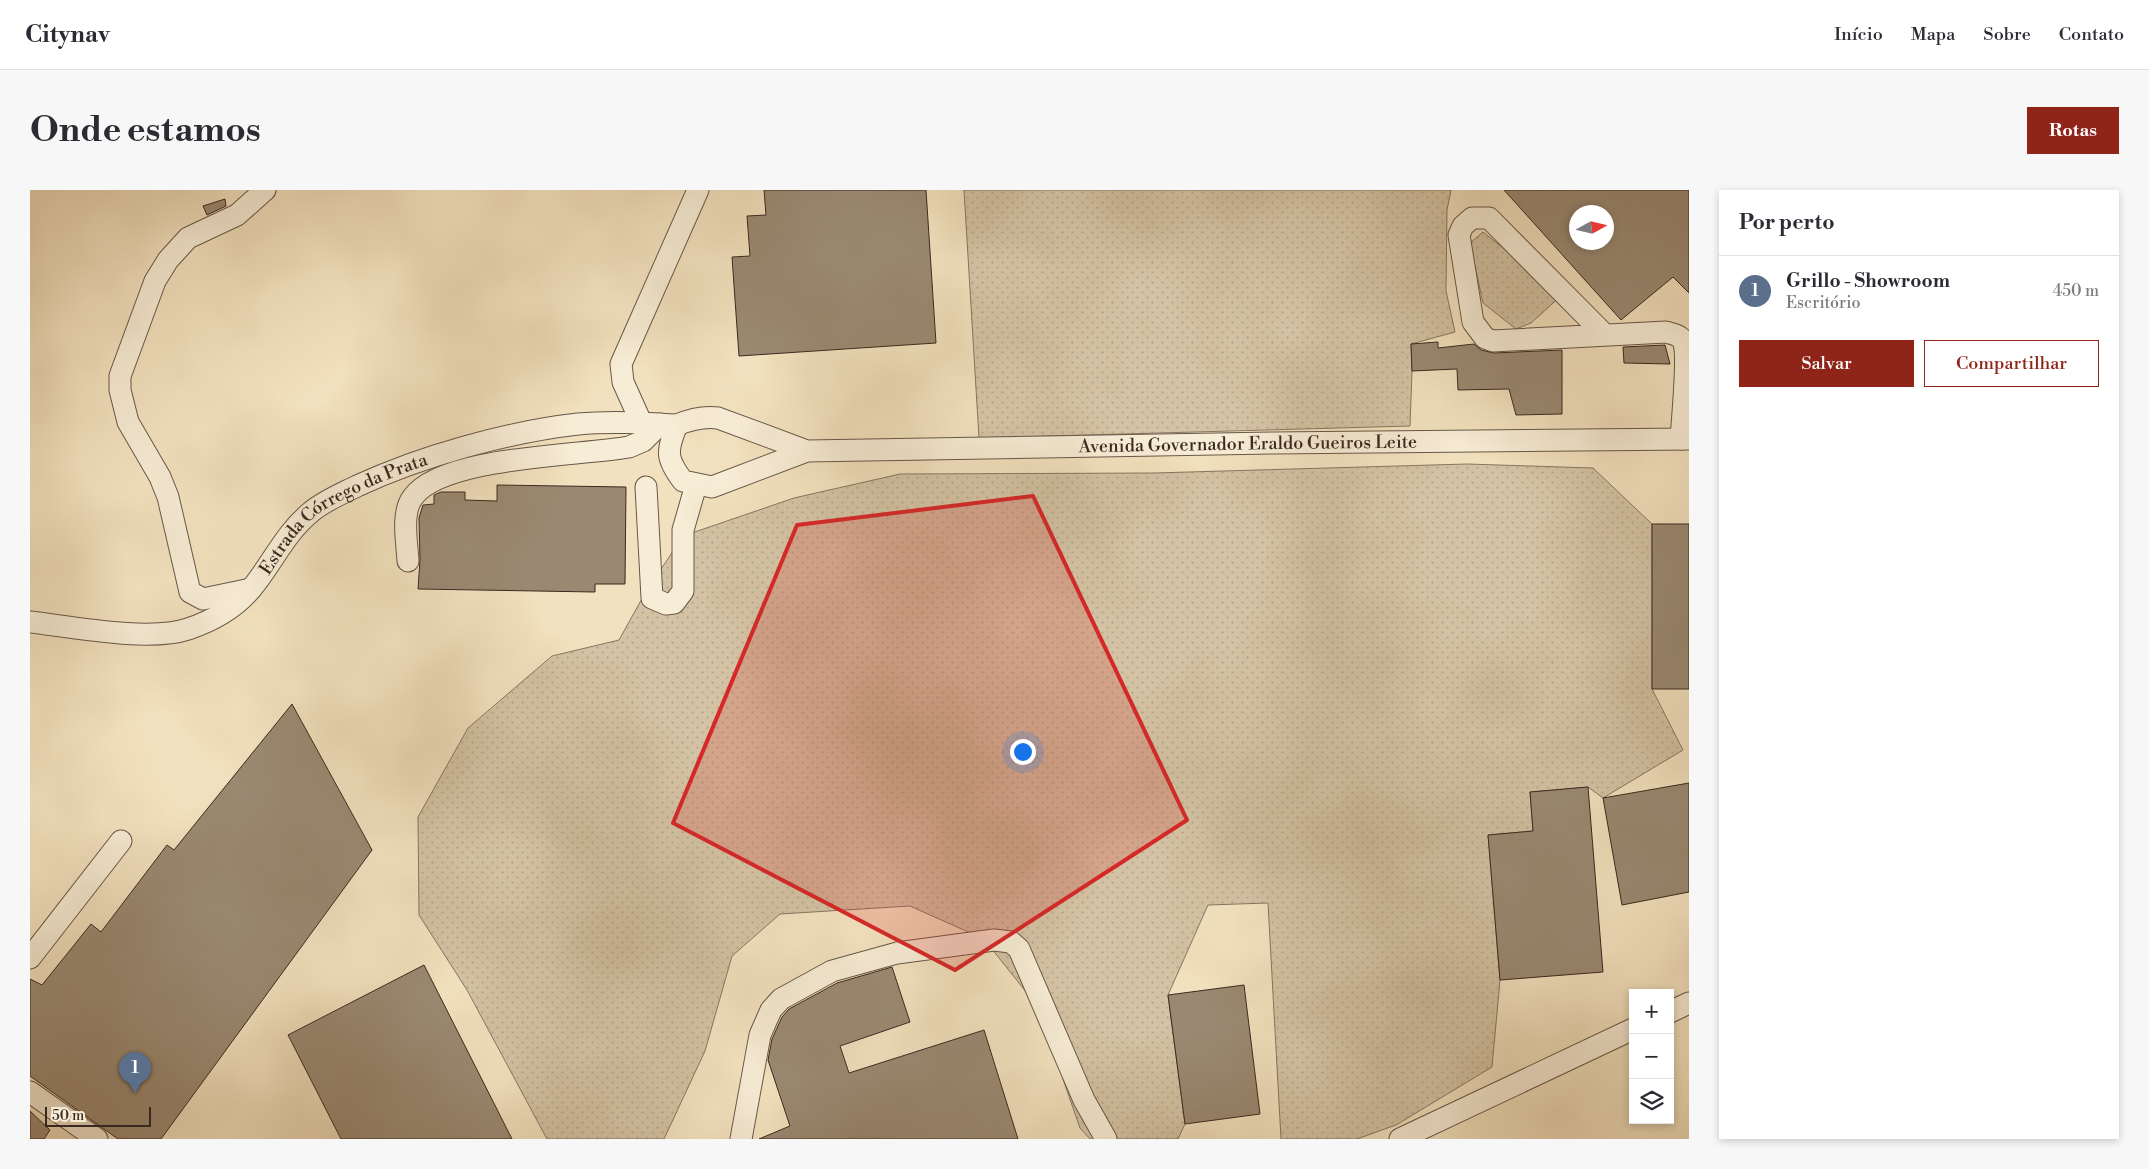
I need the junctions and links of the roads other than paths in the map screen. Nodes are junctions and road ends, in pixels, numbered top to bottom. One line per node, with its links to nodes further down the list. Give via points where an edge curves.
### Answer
1 (265, 190): 11 (street, via 237,215 188,238 168,260 156,281 120,376 128,422 168,497 190,592 203,599)
2 (698, 190): 5 (street, via 621,364 623,382)
3 (1605, 335): 3 (street, via 1485,338 1472,322 1459,235 1463,226 1472,218 1488,218); 4 (street, via 1666,332 1676,335 1684,344)
4 (1687, 364): 6 (street)
5 (659, 424): 7 (street, Avenida Governador Eraldo Gueiros Leite, via 700,417 718,418); 8 (street, via 669,442 668,458 683,481); 10 (street, via 643,441 629,447 527,457 473,467 428,484 413,497 407,510); 11 (street, Estrada Córrego da Prata, via 580,424 536,430 422,461 372,479 312,511 294,528)
6 (1685, 439): 7 (street, Avenida Governador Eraldo Gueiros Leite)
7 (808, 451): 8 (street, Avenida Governador Eraldo Gueiros Leite, via 712,487)
8 (696, 485): 9 (street, via 683,530 683,591 674,603 666,604 652,598)
9 (646, 487)
10 (408, 561)
11 (251, 589): 12 (street, Estrada Córrego da Prata, via 221,615 185,630 146,635)
12 (30, 622)
13 (121, 841): 14 (street)
14 (30, 958)
15 (1689, 1003): 16 (street)
16 (1674, 1010)
17 (1629, 1032): 22 (street)
18 (30, 1092): 19 (street)
19 (96, 1139)
20 (741, 1139): 21 (street, via 760,1034 771,1010 781,999 832,971 898,953 994,940 1011,942 1019,949 1084,1100)
21 (1106, 1139)
22 (1401, 1139)

